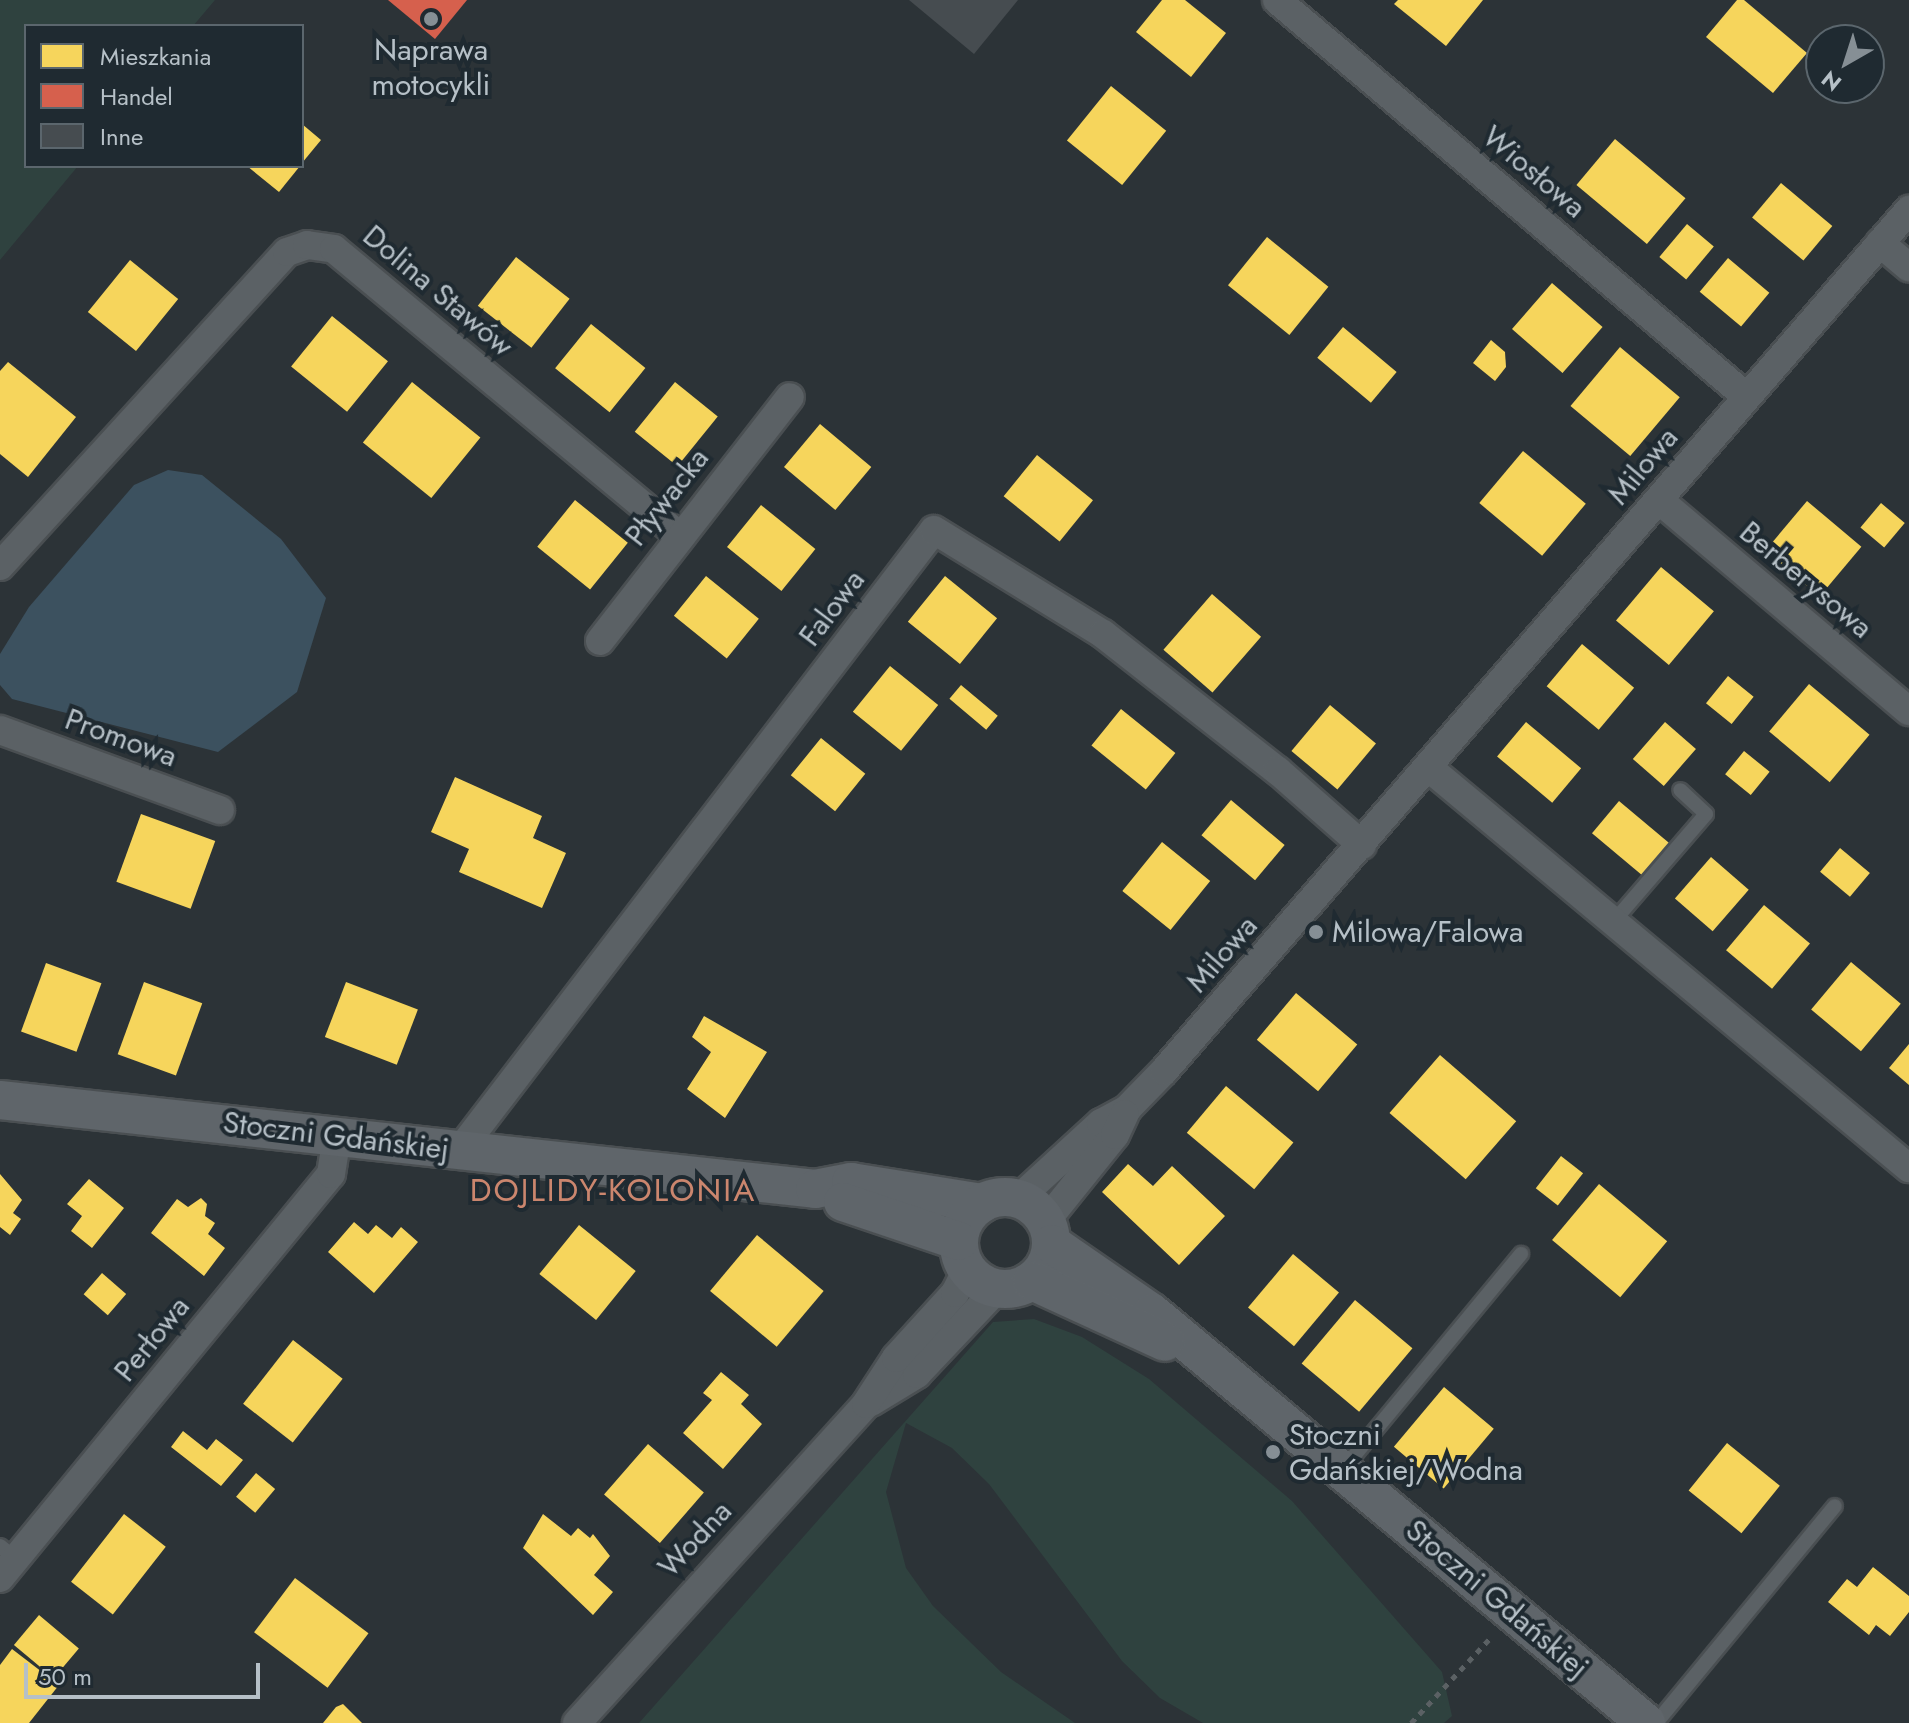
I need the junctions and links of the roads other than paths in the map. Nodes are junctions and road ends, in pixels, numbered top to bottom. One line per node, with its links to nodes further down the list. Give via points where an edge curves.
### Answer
1 (1277, 0): 6 (street, Wiosłowa)
2 (1909, 210): 3 (street, Milowa)
3 (1880, 243): 4 (street); 6 (street, Milowa)
4 (1909, 267)
5 (790, 397): 8 (street, Pływacka)
6 (1747, 397): 7 (street, Milowa)
7 (1659, 500): 11 (street, Berberysowa); 13 (street, Milowa)
8 (678, 535): 9 (street, Dolina Stawów, via 334,249 307,245 287,252); 10 (street, Pływacka)
9 (0, 566)
10 (600, 641)
11 (1909, 711)
12 (0, 730): 15 (street, Promowa)
13 (1429, 768): 16 (street, Milowa); 17 (street)
14 (1680, 790): 17 (lane, via 1706,814)
15 (220, 810)
16 (1362, 845): 20 (street, Falowa, via 1278,771 1103,634 934,530); 23 (street, Milowa, via 1127,1109 1115,1135)
17 (1614, 921): 21 (street)
18 (0, 1100): 19 (street, Stoczni Gdańskiej)
19 (337, 1135): 20 (street, Stoczni Gdańskiej); 29 (street, Perłowa, via 331,1174)
20 (460, 1150): 22 (street, Stoczni Gdańskiej)
21 (1909, 1168)
22 (815, 1189): 23 (street, Stoczni Gdańskiej, via 851,1182); 25 (street, Stoczni Gdańskiej)
23 (1024, 1216): 25 (street, via 1043,1271); 25 (street, via 962,1226); 26 (street, Stoczni Gdańskiej, via 1152,1313)
24 (1521, 1254): 27 (lane)
25 (989, 1270): 26 (street, Stoczni Gdańskiej); 30 (street, Wodna, via 955,1293 896,1358 866,1404)
26 (1197, 1355): 27 (street, Stoczni Gdańskiej)
27 (1341, 1472): 31 (street, Stoczni Gdańskiej)
28 (1835, 1506): 32 (lane)
29 (5, 1561)
30 (577, 1723)
31 (1646, 1723)
32 (1656, 1723)

